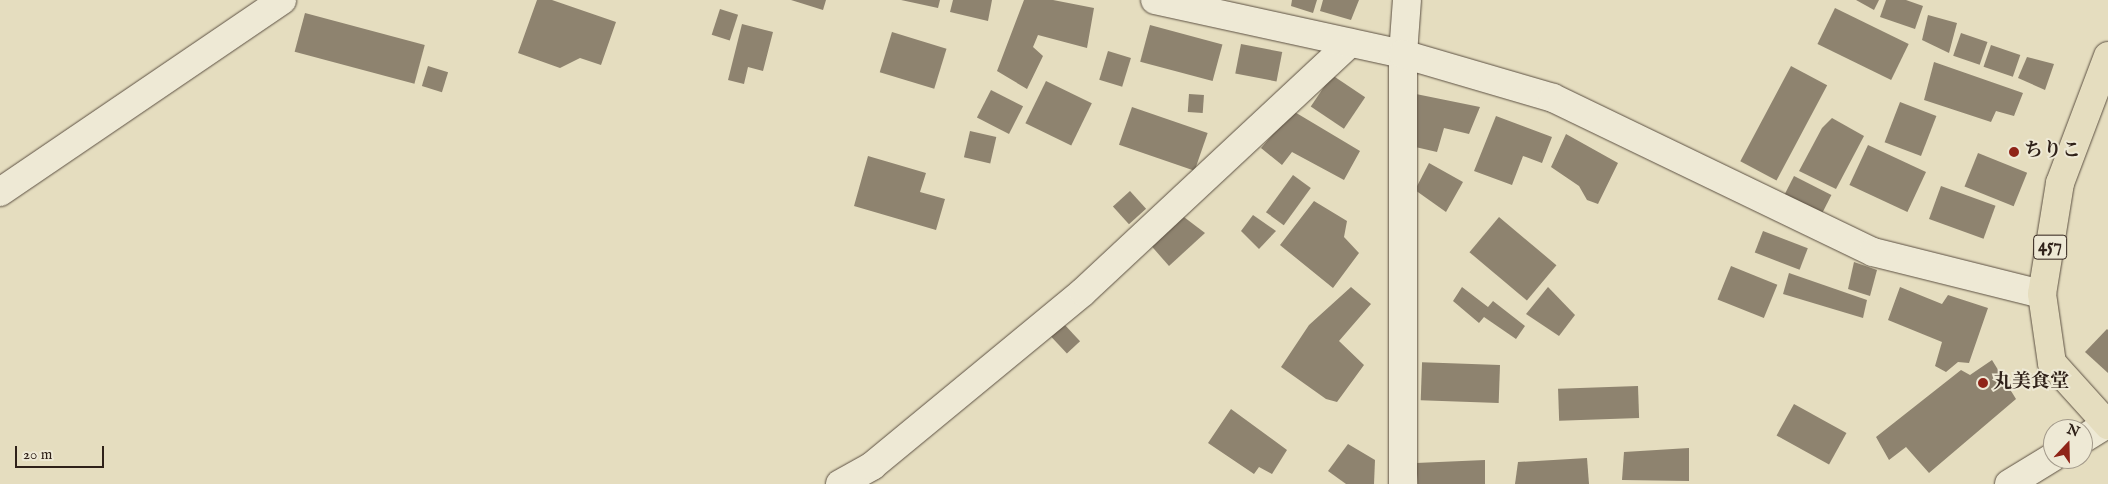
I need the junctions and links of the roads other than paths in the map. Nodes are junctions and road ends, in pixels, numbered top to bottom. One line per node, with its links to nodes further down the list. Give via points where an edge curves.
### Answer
1 (282, 0): 7 (street)
2 (1155, 0): 4 (street)
3 (1407, 0): 5 (street)
4 (1350, 42): 5 (street); 12 (street, via 1083,292 872,466)
5 (1403, 54): 8 (street, via 1553,98 1873,252); 13 (street)
6 (2108, 56): 8 (highway, 457, via 2060,184)
7 (0, 192)
8 (2042, 294): 9 (highway, 457, via 2052,363)
9 (2107, 425): 10 (street)
10 (2093, 433)
11 (2043, 463): 14 (street)
12 (840, 484)
13 (1403, 484)
14 (2009, 484)

